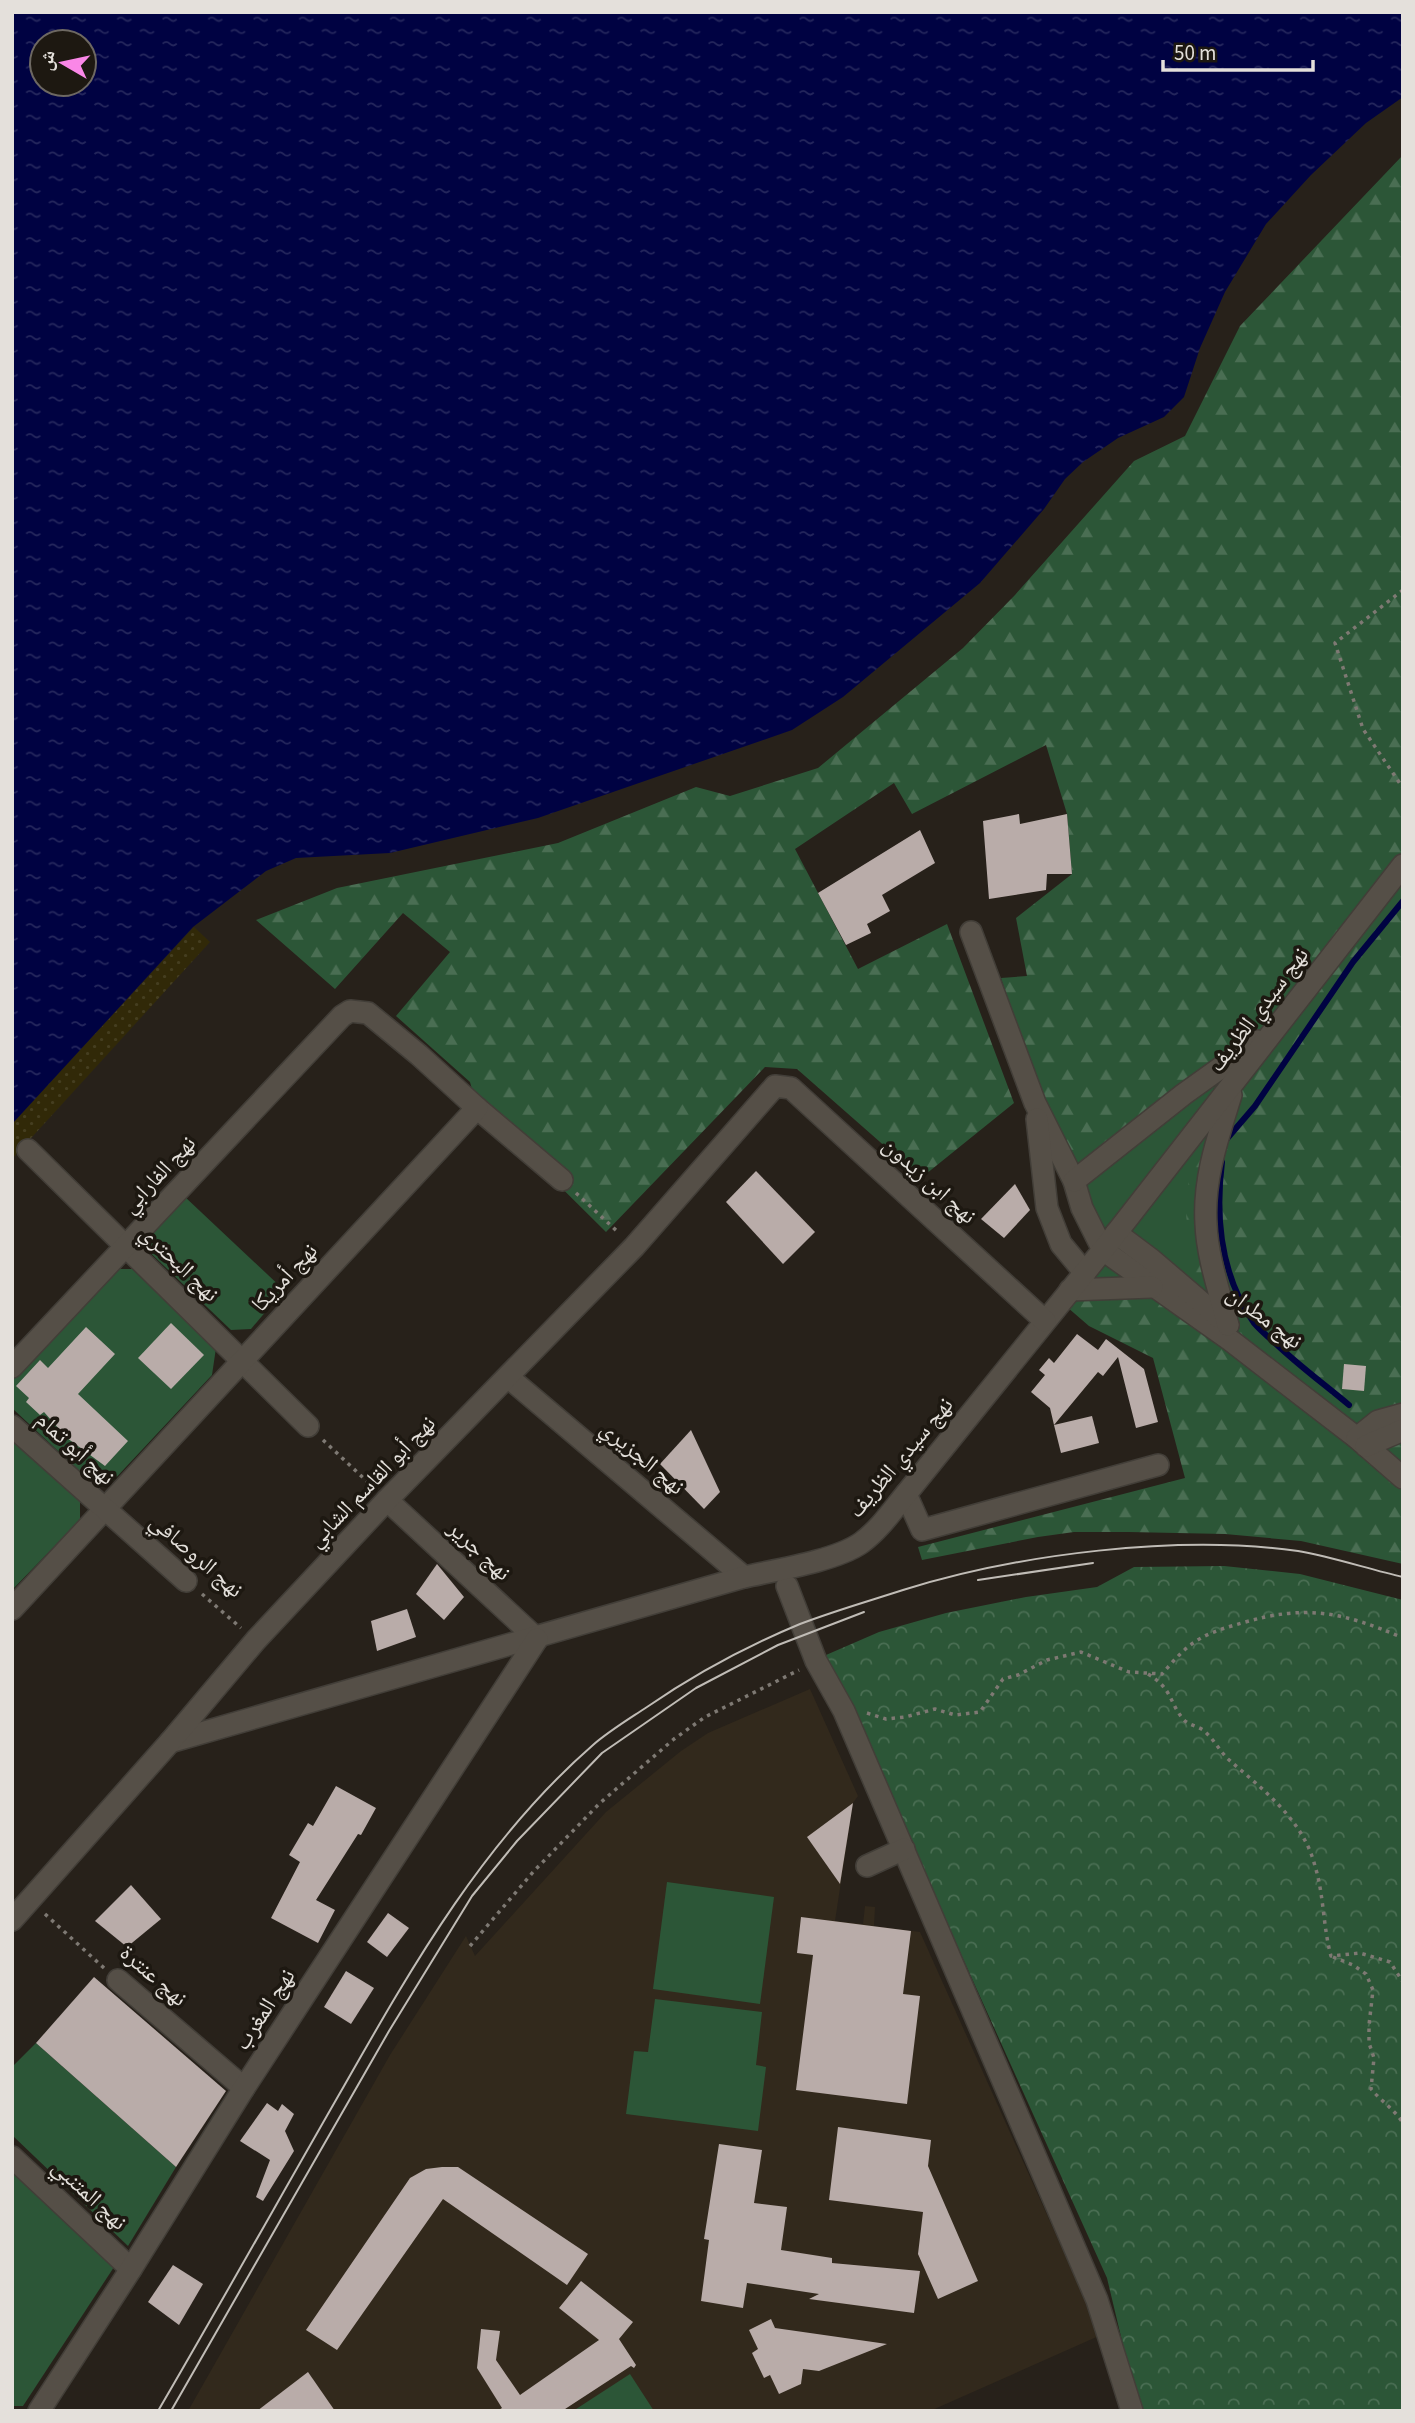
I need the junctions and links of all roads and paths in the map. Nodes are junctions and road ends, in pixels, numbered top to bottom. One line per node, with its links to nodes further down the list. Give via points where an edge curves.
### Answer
1 (1403, 590): 2 (path, via 1335,643 1363,729)
2 (1403, 788)
3 (1403, 865): 5 (street, نهج سيدي الظريف)
4 (971, 932): 8 (street)
5 (1273, 1029): 6 (street, نهج سيدي الظريف); 12 (street)
6 (1234, 1085): 13 (street, نهج سيدي الظريف); 20 (street, via 1211,1162 1206,1205 1206,1226)
7 (775, 1086): 14 (street, نهج أبو القاسم الشابي); 19 (street, نهج ابن زيدون, via 791,1088)
8 (1035, 1103): 12 (street); 16 (street, via 1047,1208 1061,1244)
9 (477, 1108): 11 (street); 15 (street, نهج الفارابي, via 368,1013 350,1011); 21 (street, نهج أمريكا)
10 (28, 1150): 15 (street, نهج البحتري)
11 (562, 1180): 14 (path)
12 (1074, 1181): 13 (street, via 1082,1208)
13 (1110, 1242): 16 (street, نهج سيدي الظريف); 17 (street, نهج مطران); 20 (street, نهج مطران, via 1152,1259)
14 (634, 1247): 23 (street, نهج أبو القاسم الشابي)
15 (126, 1248): 21 (street, نهج البحتري); 22 (street, نهج الفارابي)
16 (1085, 1273): 18 (street, نهج سيدي الظريف)
17 (1152, 1287): 18 (street); 28 (street, نهج مطران)
18 (1070, 1290): 19 (street, نهج سيدي الظريف)
19 (1045, 1321): 32 (street, نهج سيدي الظريف)
20 (1228, 1325): 28 (street, نهج مطران, via 1311,1385)
21 (243, 1359): 26 (street, نهج البحتري); 34 (street, نهج أمريكا)
22 (12, 1367)
23 (508, 1377): 33 (street, نهج أبو القاسم الشابي); 35 (street, نهج الجزيري)
24 (1403, 1414): 28 (street, via 1378,1421)
25 (12, 1426): 34 (street, نهج أبو تمام)
26 (309, 1426): 33 (path)
27 (1403, 1430): 28 (street)
28 (1370, 1441): 29 (street); 31 (street)
29 (1403, 1462)
30 (1158, 1465): 32 (street, via 922,1530)
31 (1403, 1478)
32 (906, 1494): 35 (street, نهج سيدي الظريف, via 859,1544)
33 (387, 1500): 40 (street, نهج جرير); 41 (street, نهج أبو القاسم الشابي)
34 (104, 1509): 36 (street, نهج الروصافي); 38 (street, نهج أمريكا)
35 (744, 1577): 40 (street, نهج سيدي الظريف)
36 (187, 1581): 41 (path, نهج الروصافي)
37 (787, 1586): 42 (street)
38 (12, 1609)
39 (1403, 1638): 43 (path, via 1321,1611 1268,1615 1218,1630 1189,1646 1162,1674)
40 (537, 1639): 45 (street, نهج سيدي الظريف); 54 (street, نهج المغرب)
41 (256, 1640): 45 (street, نهج أبو القاسم الشابي)
42 (816, 1661): 44 (street); 50 (path, via 705,1717 674,1739 600,1803)
43 (1146, 1672): 44 (path, via 1129,1672 1081,1652 1047,1660 1003,1679 980,1712 955,1715 935,1709 886,1719); 51 (path, via 1168,1690 1185,1721 1203,1730 1301,1832 1315,1865)
44 (844, 1711): 46 (street)
45 (170, 1742): 48 (street, نهج أبو القاسم الشابي)
46 (904, 1849): 47 (street); 59 (street, via 1092,2302)
47 (867, 1866)
48 (30, 1901): 49 (street, نهج أبو القاسم الشابي); 52 (path, نهج عنترة)
49 (12, 1920)
50 (470, 1946)
51 (1331, 1956): 53 (path, via 1360,1954 1390,1962); 55 (path, via 1366,1974 1373,1990 1371,2089)
52 (118, 1980): 54 (street, نهج عنترة)
53 (1403, 1982)
54 (244, 2088): 57 (street, نهج المغرب)
55 (1403, 2123)
56 (12, 2157): 57 (street, نهج المتنبي)
57 (131, 2269): 58 (street, نهج المغرب)
58 (39, 2411)
59 (1132, 2411)

